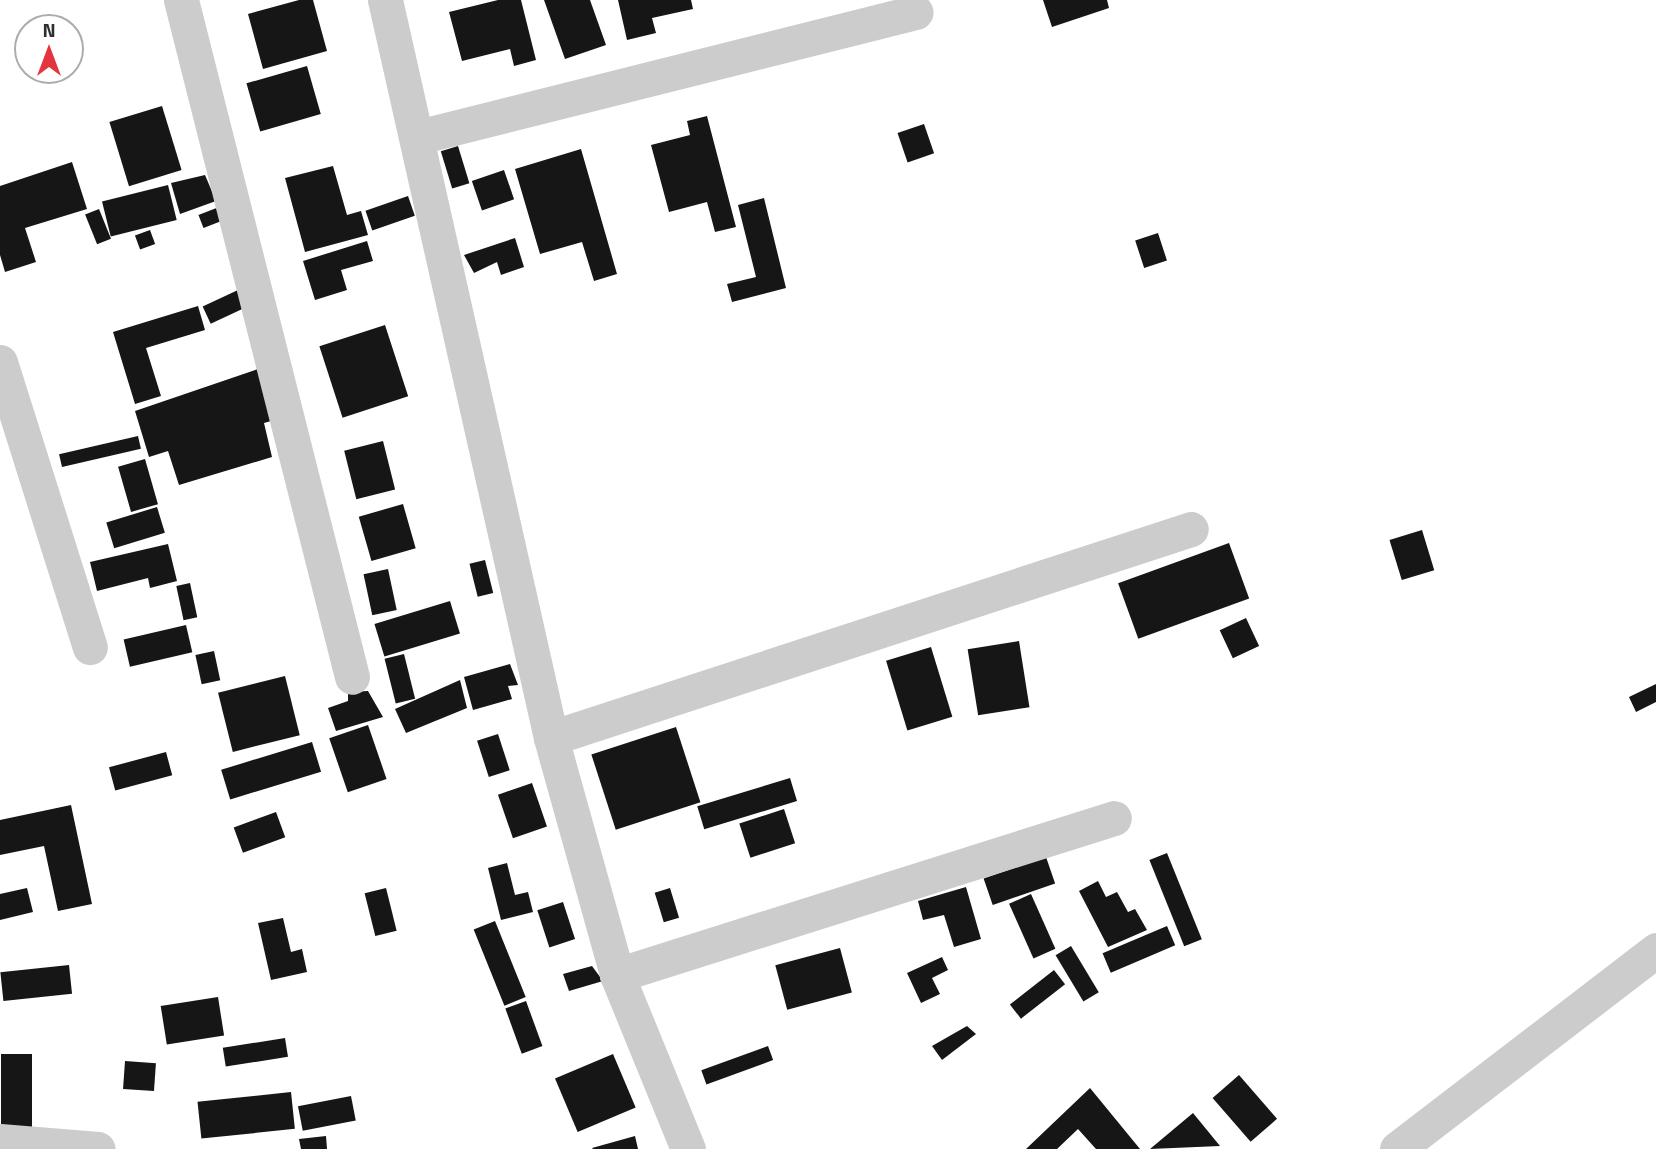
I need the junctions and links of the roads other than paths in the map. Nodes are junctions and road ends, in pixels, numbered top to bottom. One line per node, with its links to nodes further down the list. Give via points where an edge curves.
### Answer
1 (181, 0): 8 (street)
2 (385, 0): 4 (street)
3 (916, 12): 4 (street)
4 (418, 136): 9 (street)
5 (0, 362): 7 (street)
6 (1191, 529): 9 (street)
7 (90, 648)
8 (352, 677)
9 (551, 738): 12 (street)
10 (1114, 818): 12 (street)
11 (1656, 950): 16 (street)
12 (617, 975): 15 (street)
13 (0, 1140): 14 (street)
14 (98, 1149)
15 (688, 1149)
16 (1397, 1149)

